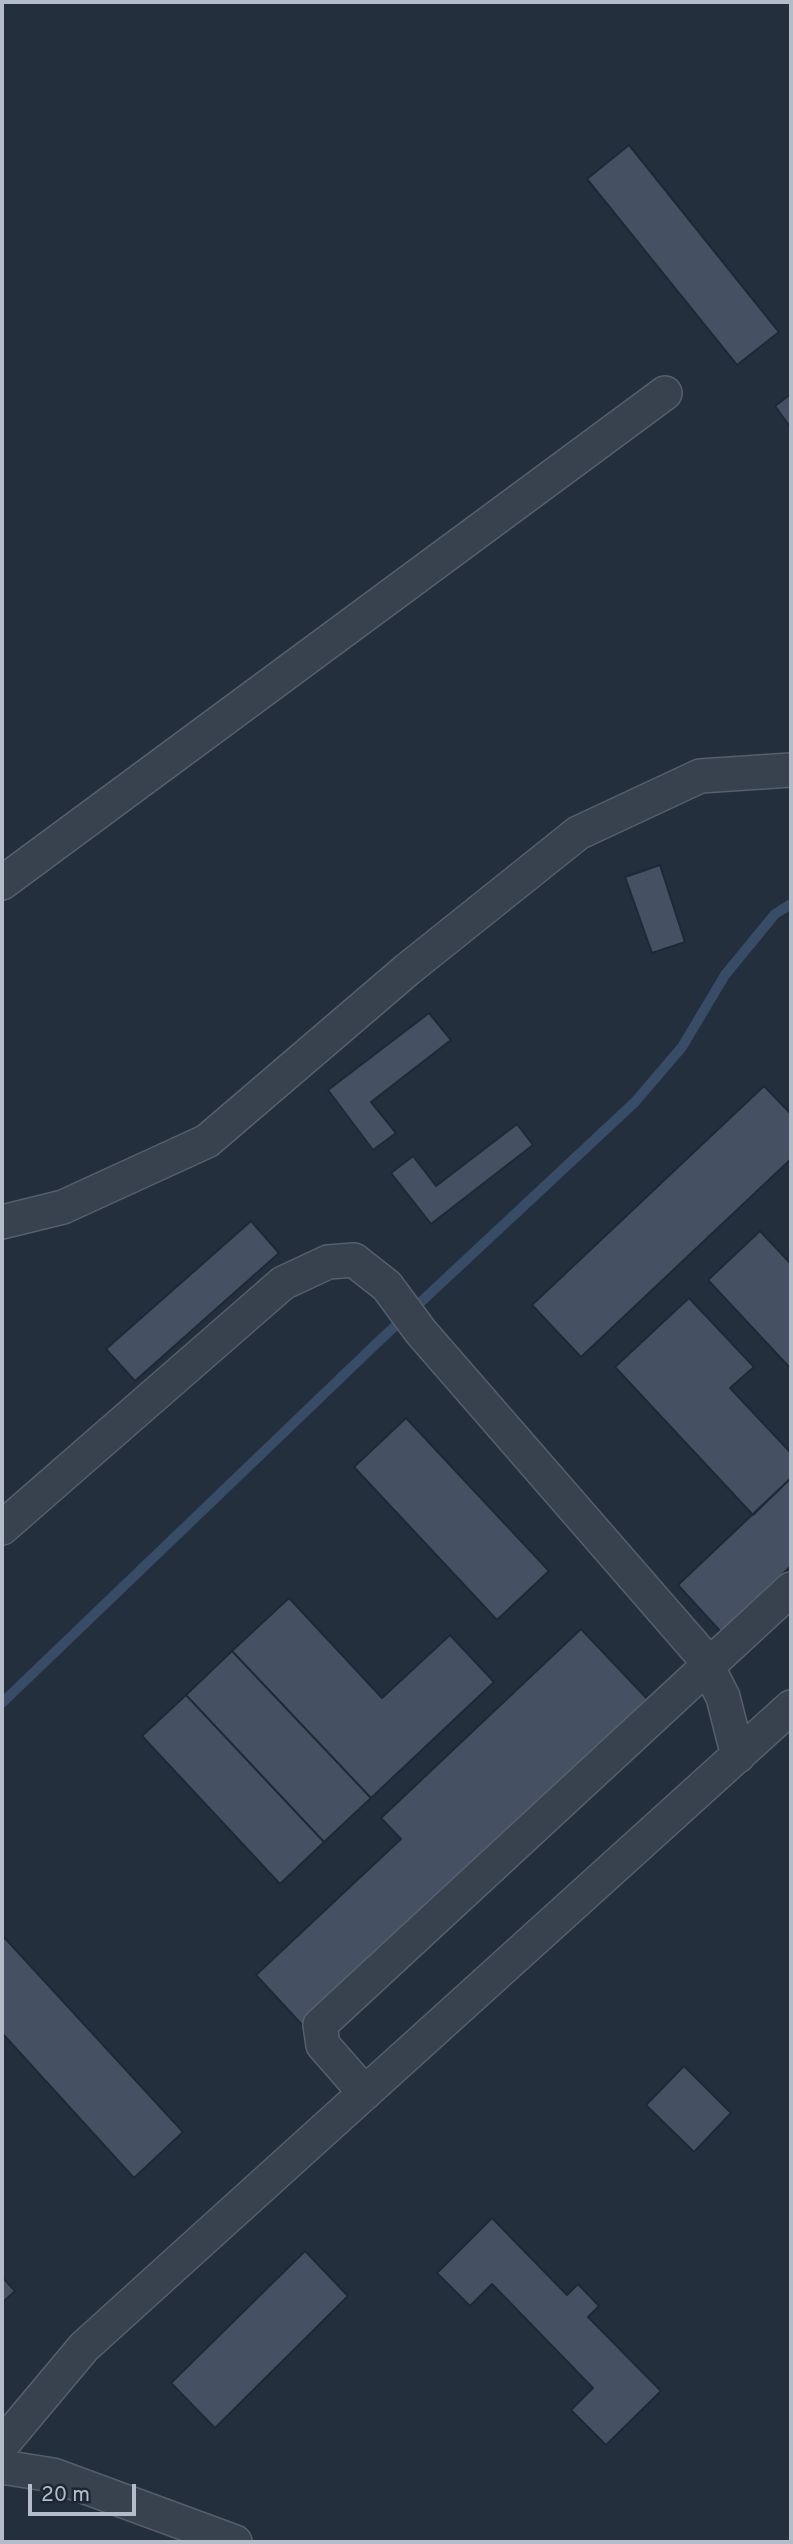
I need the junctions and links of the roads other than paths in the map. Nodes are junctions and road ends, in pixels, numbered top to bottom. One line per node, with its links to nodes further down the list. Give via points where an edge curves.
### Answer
1 (665, 393): 3 (street)
2 (791, 770): 4 (street, via 701,776 578,833 207,1141 63,1208)
3 (2, 883)
4 (2, 1222)
5 (2, 1528): 7 (street, via 283,1283 328,1262 354,1260 387,1286 421,1332)
6 (791, 1589): 7 (street)
7 (707, 1666): 9 (street, via 723,1697); 10 (street, via 320,2025 323,2045)
8 (791, 1707): 9 (street)
9 (737, 1756): 10 (street)
10 (365, 2093): 11 (street, via 84,2347)
11 (2, 2445)
12 (2, 2467): 13 (street, via 53,2475)
13 (235, 2542)

